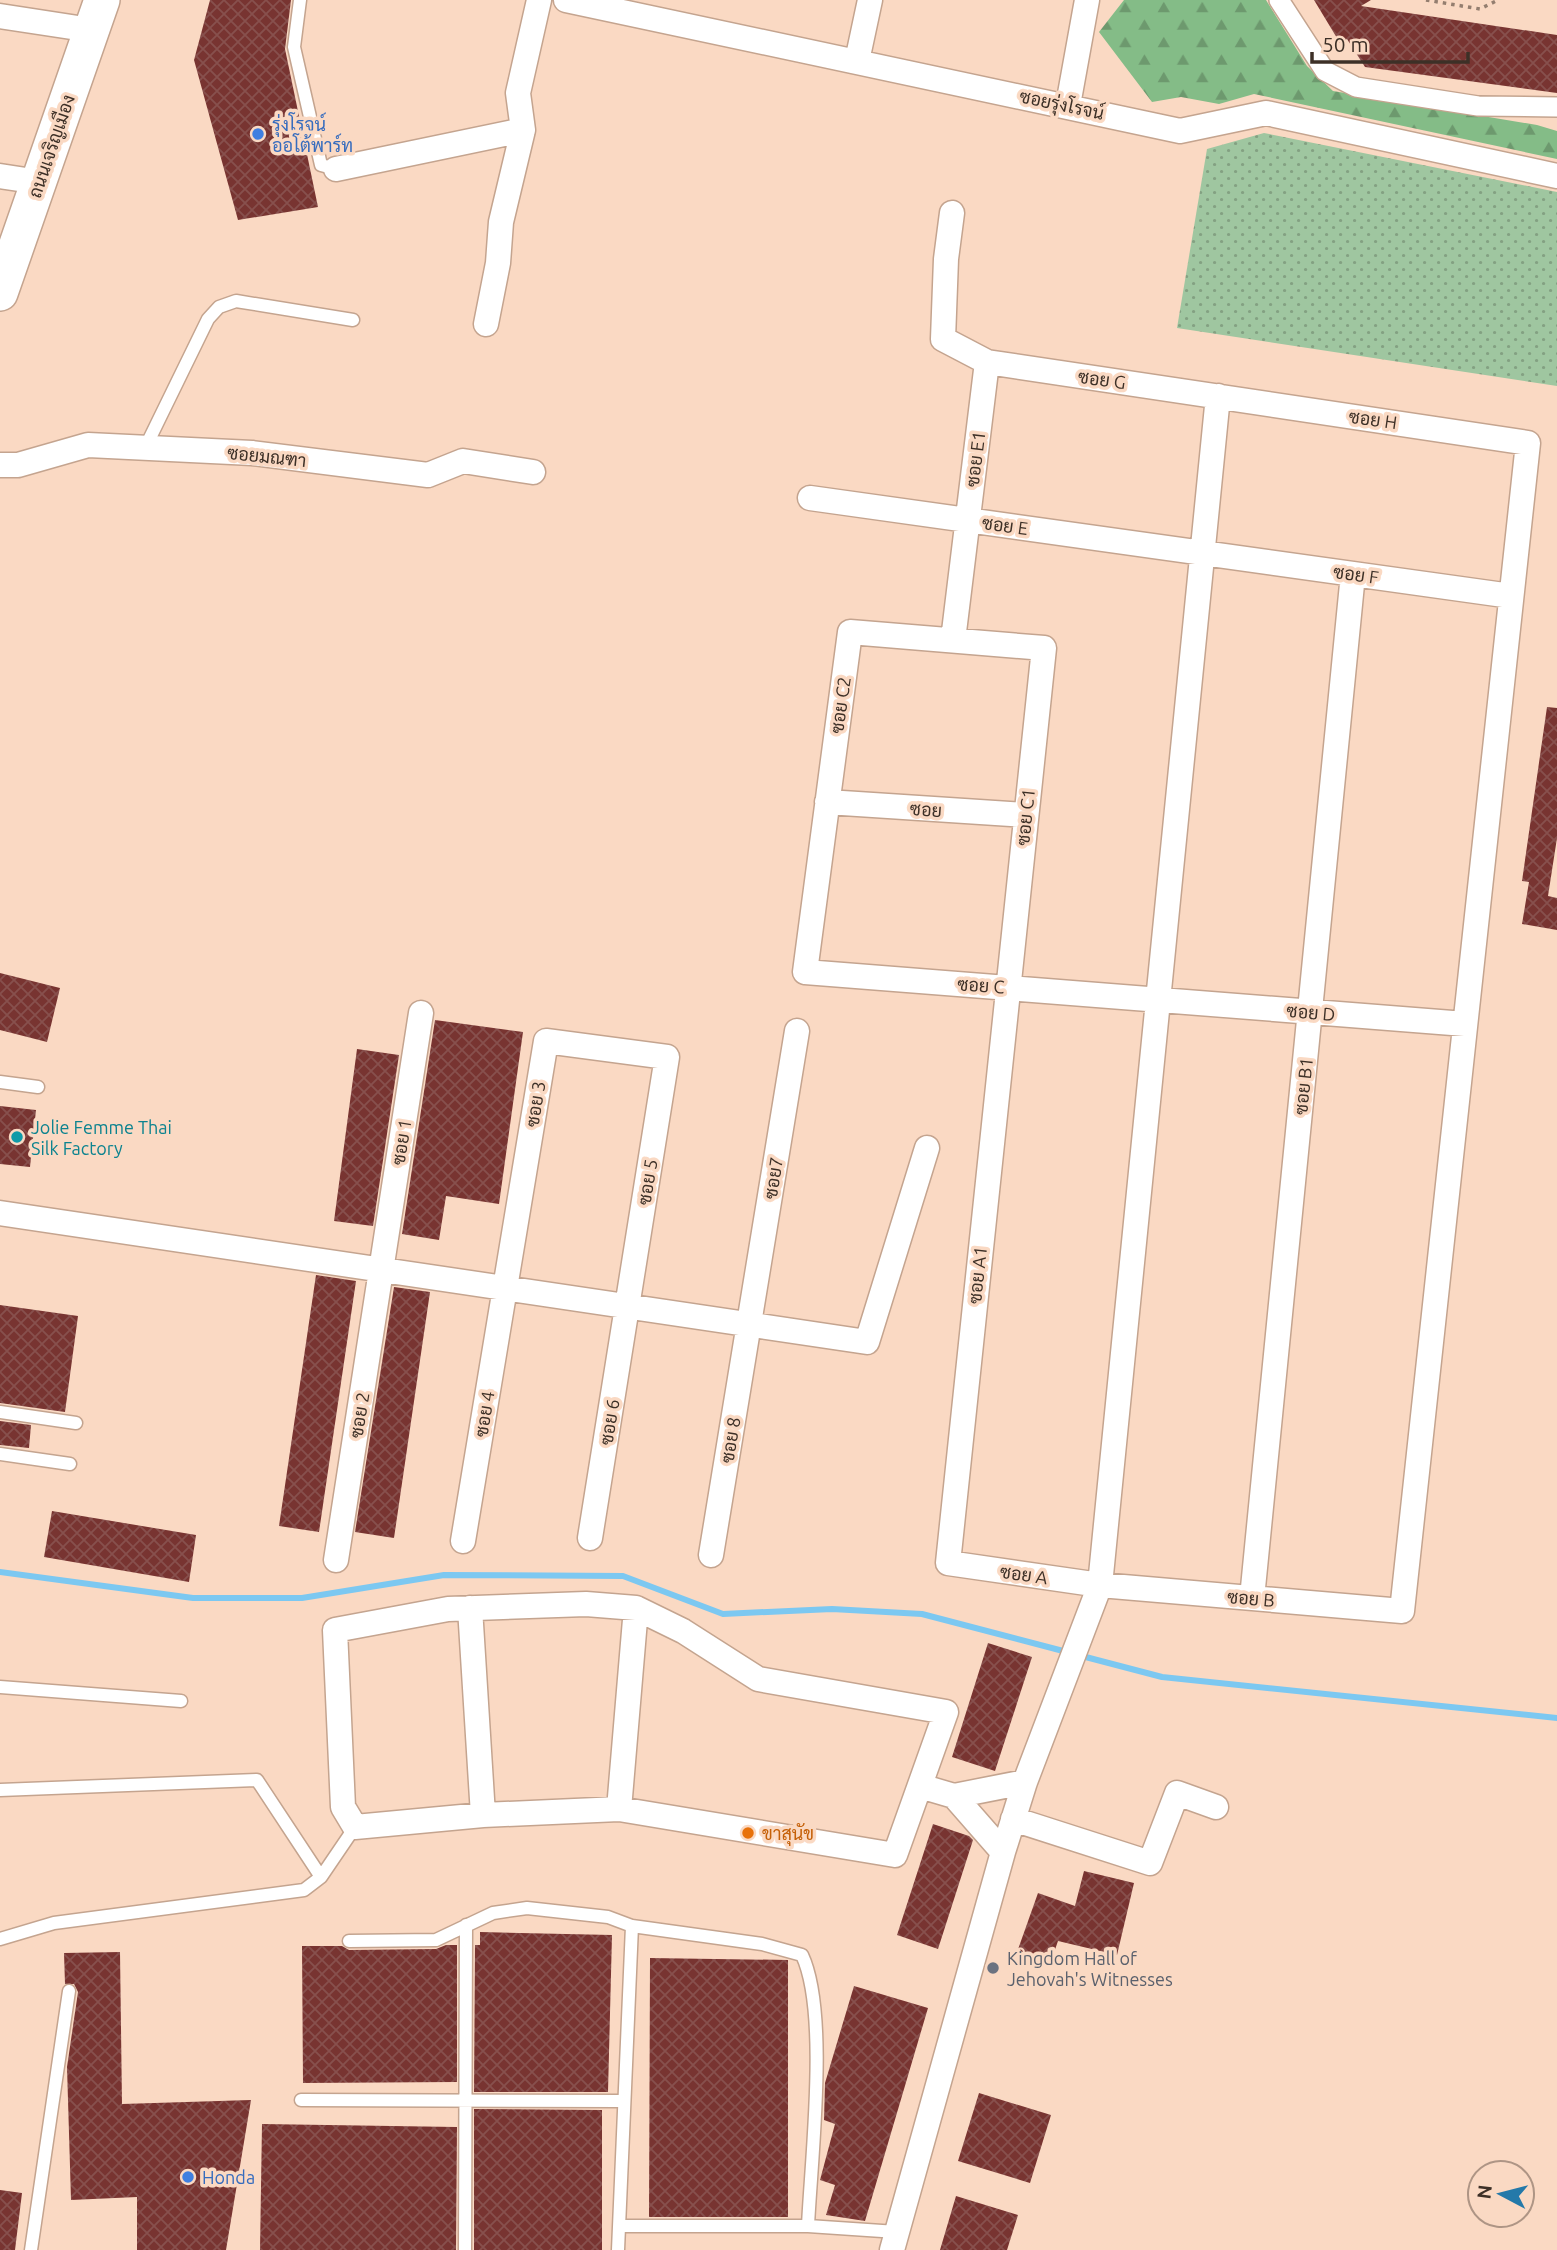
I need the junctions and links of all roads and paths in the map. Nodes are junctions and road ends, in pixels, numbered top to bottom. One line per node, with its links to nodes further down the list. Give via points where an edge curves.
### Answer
1 (300, 0): 16 (lane, via 294,47 299,76 321,165)
2 (539, 0): 15 (street, via 518,93)
3 (566, 0): 9 (street, ซอยรุ่งโรจน์)
4 (870, 0): 12 (street)
5 (1087, 0): 13 (street)
6 (1279, 0): 14 (street, via 1325,71 1356,87 1478,106)
7 (1426, 0): 8 (path, via 1480,9)
8 (1498, 0)
9 (607, 4): 12 (street, ซอยรุ่งโรจน์)
10 (96, 15): 11 (street); 19 (main road, ถนนเจริญเมือง)
11 (0, 16)
12 (857, 61): 13 (street, ซอยรุ่งโรจน์)
13 (1068, 105): 18 (street, ซอยรุ่งโรจน์, via 1180,131 1266,113)
14 (1557, 107)
15 (523, 130): 16 (street); 23 (street, via 501,222)
16 (336, 169)
17 (0, 176): 19 (street)
18 (1557, 176)
19 (38, 182): 21 (main road, ถนนเจริญเมือง)
20 (953, 213): 24 (street, via 943,338)
21 (0, 293)
22 (354, 320): 26 (lane, via 236,300 219,307 208,319)
23 (486, 324)
24 (986, 362): 25 (street, ซอย G); 30 (street, ซอย E1)
25 (1218, 396): 31 (street); 33 (street, ซอย H, via 1528,443)
26 (146, 446): 27 (street, ซอยมณฑา, via 88,445 18,465); 28 (street, ซอยมณฑา, via 252,453 428,475 463,461)
27 (0, 465)
28 (533, 472)
29 (810, 498): 30 (street, ซอย E)
30 (968, 520): 31 (street, ซอย E); 34 (street, ซอย E1)
31 (1201, 553): 32 (street, ซอย F); 40 (street)
32 (1353, 574): 33 (street, ซอย F); 41 (street, ซอย B1)
33 (1511, 596): 43 (street)
34 (953, 640): 35 (street, ซอย C2); 36 (street, ซอย C2, via 850,632)
35 (1044, 648): 37 (street, ซอย C1)
36 (827, 802): 37 (street, ซอย); 38 (street, ซอย C2)
37 (1025, 815): 39 (street, ซอย C1)
38 (805, 972): 39 (street, ซอย C)
39 (1006, 987): 40 (street, ซอย C); 62 (street, ซอย A1)
40 (1157, 999): 41 (street, ซอย D); 63 (street)
41 (1310, 1012): 43 (street, ซอย D); 64 (street, ซอย B1)
42 (421, 1013): 50 (street, ซอย 1)
43 (1465, 1024): 64 (street, ซอย B, via 1402,1611)
44 (797, 1031): 53 (street, ซอย7)
45 (667, 1057): 51 (street, ซอย 3, via 546,1041); 52 (street, ซอย 5)
46 (0, 1082): 47 (lane)
47 (38, 1087)
48 (927, 1148): 53 (street, via 867,1342)
49 (0, 1213): 50 (street)
50 (381, 1270): 51 (street); 61 (street, ซอย 2)
51 (505, 1288): 52 (street); 59 (street, ซอย 4)
52 (627, 1307): 53 (street); 58 (street, ซอย 6)
53 (749, 1325): 60 (street, ซอย 8)
54 (0, 1412): 55 (lane)
55 (76, 1423)
56 (0, 1454): 57 (lane)
57 (70, 1464)
58 (590, 1538)
59 (463, 1541)
60 (712, 1555)
61 (336, 1560)
62 (948, 1563): 63 (street, ซอย A)
63 (1100, 1585): 64 (street, ซอย B); 69 (street)
64 (1252, 1598)
65 (470, 1608): 66 (street); 75 (street); 77 (street, via 335,1630 343,1807)
66 (636, 1608): 70 (street, via 683,1631 758,1679 946,1712); 74 (street)
67 (0, 1687): 68 (lane)
68 (181, 1701)
69 (1025, 1783): 72 (street); 76 (street)
70 (920, 1786): 72 (street); 74 (street, via 895,1855)
71 (0, 1790): 79 (lane, via 257,1780)
72 (954, 1796): 78 (street)
73 (1216, 1807): 76 (street, via 1177,1793 1150,1863)
74 (619, 1808): 75 (street)
75 (483, 1815): 77 (street)
76 (1013, 1819): 78 (street)
77 (355, 1827): 79 (lane)
78 (1003, 1852): 90 (street)
79 (321, 1877): 82 (lane, via 304,1890 54,1923)
80 (466, 1925): 81 (lane, via 493,1913 527,1908 608,1917); 83 (lane, via 436,1940); 86 (lane)
81 (632, 1926): 87 (lane); 89 (lane, via 762,1944 802,1955 810,1974 815,2049)
82 (0, 1936)
83 (349, 1941)
84 (69, 1991): 91 (lane)
85 (301, 2101): 86 (lane)
86 (466, 2101): 87 (lane); 92 (lane)
87 (624, 2101): 88 (lane)
88 (619, 2226): 89 (lane); 93 (lane)
89 (808, 2226): 90 (lane)
90 (895, 2241)
91 (31, 2250)
92 (465, 2250)
93 (618, 2250)

